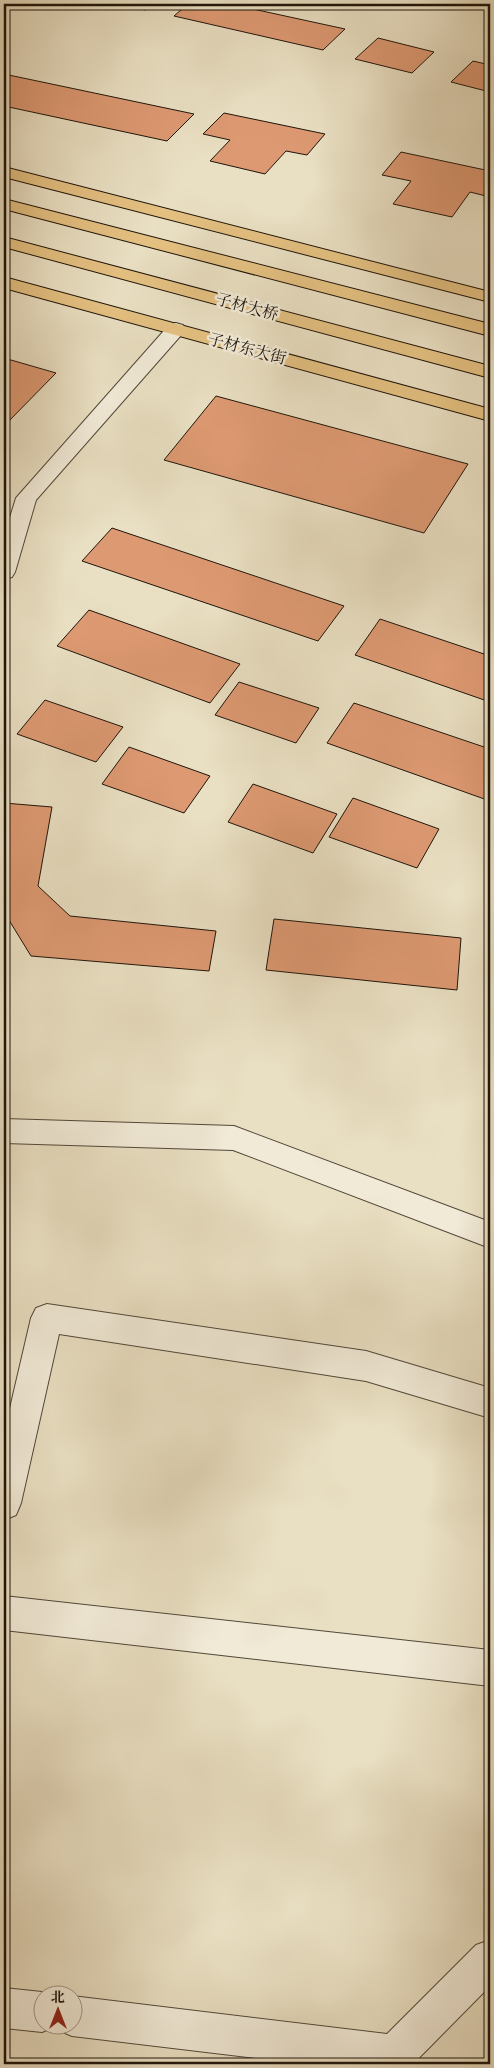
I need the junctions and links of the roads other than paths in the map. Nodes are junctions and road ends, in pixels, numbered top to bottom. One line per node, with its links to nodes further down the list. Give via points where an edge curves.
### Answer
1 (4, 172): 5 (main road)
2 (4, 204): 7 (main road)
3 (4, 242): 8 (main road, 子材大桥)
4 (4, 282): 6 (main road, 子材东大街)
5 (490, 297)
6 (176, 329): 9 (main road, 子材东大街); 10 (street, via 26,498)
7 (490, 330)
8 (490, 372)
9 (490, 415)
10 (4, 572)
11 (4, 1131): 12 (street, via 234,1138)
12 (490, 1235)
13 (490, 1403): 14 (street, via 366,1366 47,1318)
14 (4, 1503)
15 (4, 1613): 16 (street)
16 (490, 1668)
17 (490, 1959): 20 (street, via 394,2055)
18 (4, 2008): 19 (street)
19 (32, 2011)
20 (82, 2017)

